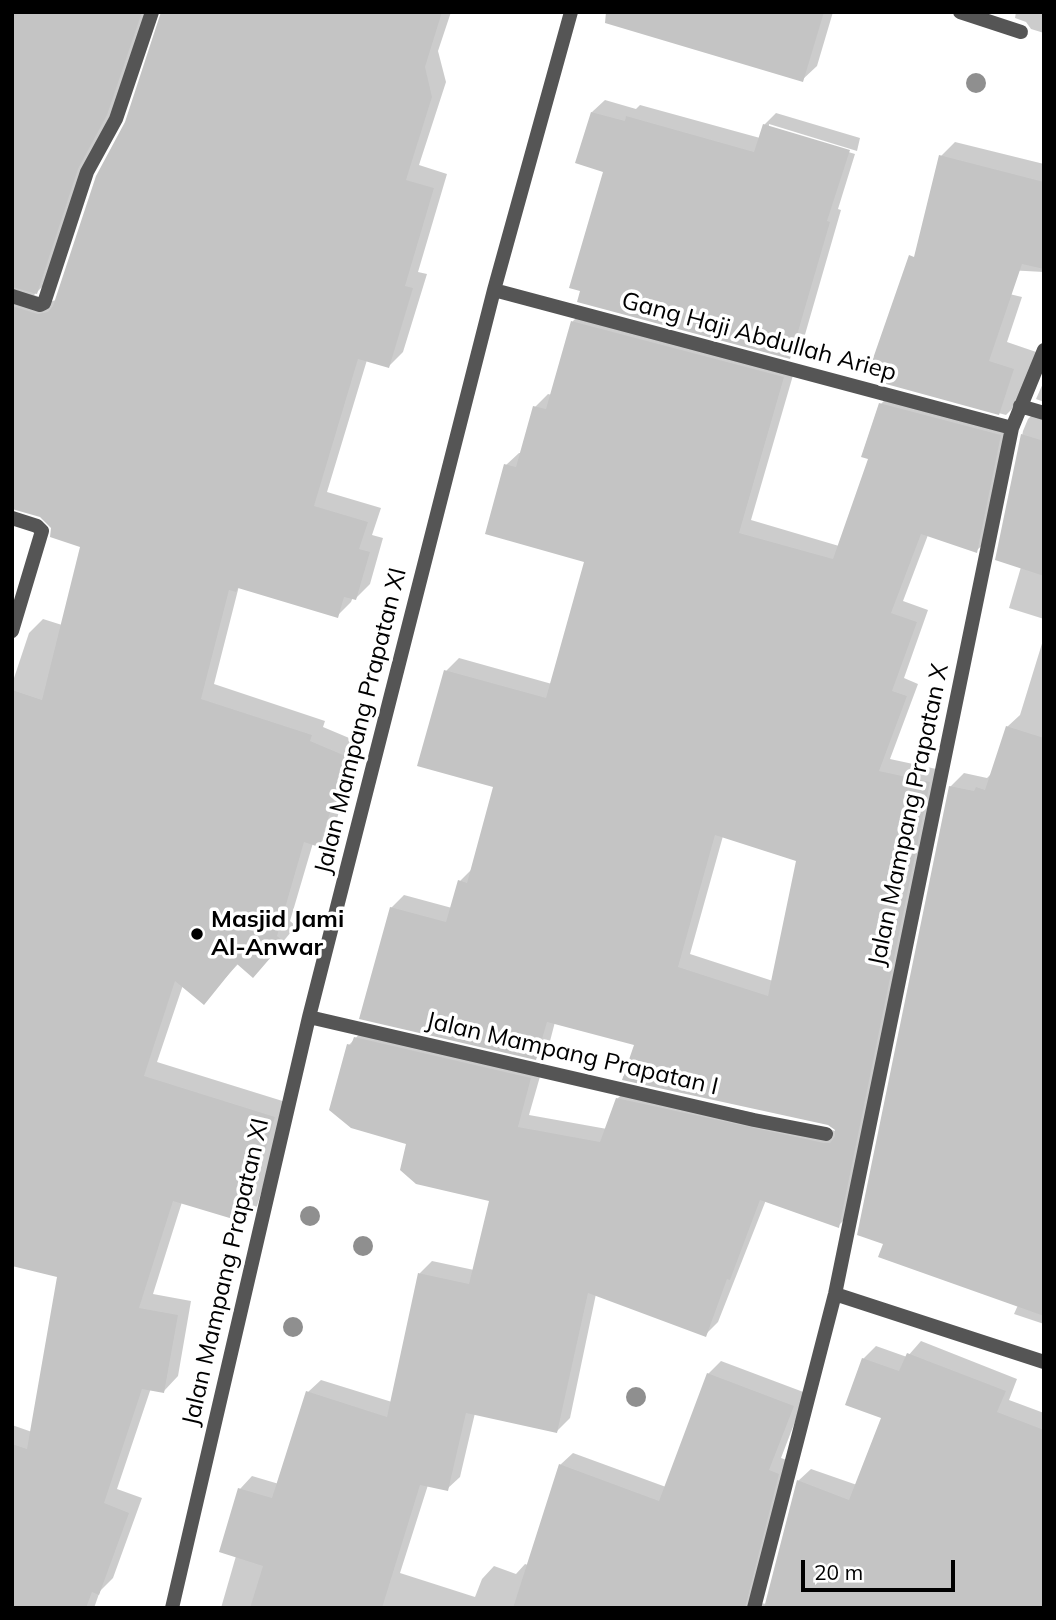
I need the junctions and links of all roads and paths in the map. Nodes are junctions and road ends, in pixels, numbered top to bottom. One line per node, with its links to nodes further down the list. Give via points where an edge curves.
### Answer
1 (152, 12): 6 (street, via 116,118 87,173 44,303)
2 (571, 12): 5 (street, Jalan Mampang Prapatan XI)
3 (960, 12): 4 (street)
4 (1021, 32)
5 (494, 290): 10 (street, Gang Haji Abdullah Ariep); 13 (street, Jalan Mampang Prapatan XI)
6 (12, 296)
7 (1044, 351): 8 (street, Jalan Mampang Prapatan X)
8 (1020, 406): 9 (street); 10 (street, Jalan Mampang Prapatan X)
9 (1044, 412)
10 (1012, 428): 15 (street, Jalan Mampang Prapatan X)
11 (12, 518): 12 (street, via 42,531)
12 (12, 631)
13 (309, 1017): 14 (street, Jalan Mampang Prapatan I); 17 (street, Jalan Mampang Prapatan XI)
14 (826, 1134)
15 (835, 1294): 16 (street); 18 (street, Jalan Mampang Prapatan X)
16 (1044, 1362)
17 (172, 1608)
18 (754, 1608)

